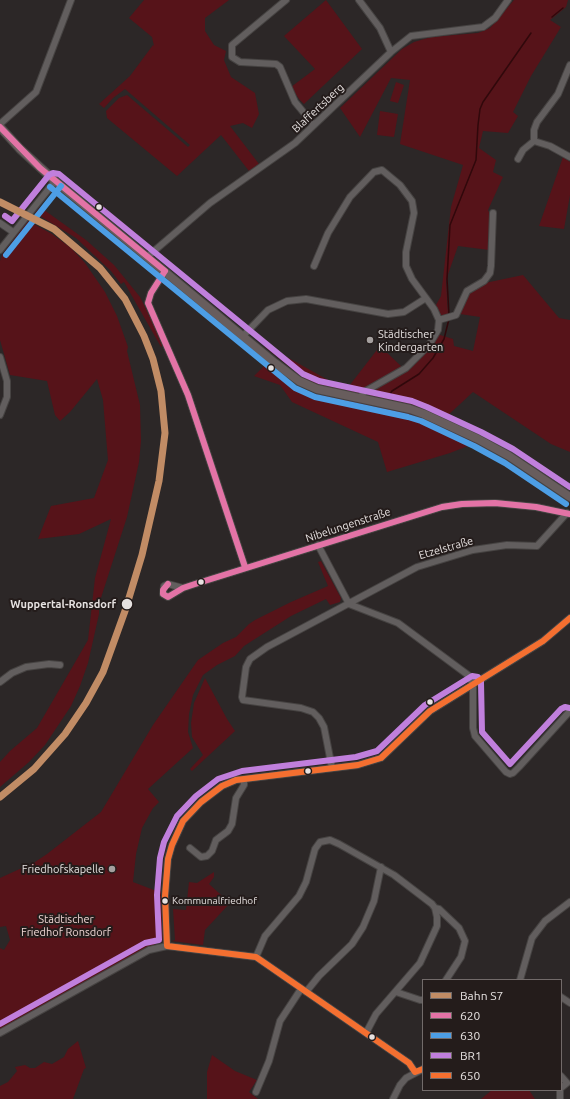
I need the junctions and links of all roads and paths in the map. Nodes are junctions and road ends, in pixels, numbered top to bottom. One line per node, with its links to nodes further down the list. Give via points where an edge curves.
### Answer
1 (70, 0): 8 (street, via 36,92)
2 (286, 0): 9 (street, via 232,45 232,57 240,62 276,64 280,67 295,102)
3 (359, 0): 5 (street, via 380,28)
4 (508, 0): 5 (street, Blaffertsberg, via 487,25 411,36)
5 (391, 52): 9 (street, Blaffertsberg)
6 (570, 65): 7 (street)
7 (569, 73): 10 (street, via 558,94 537,122)
8 (0, 125): 13 (main road, via 20,149)
9 (314, 125): 18 (street, Blaffertsberg, via 295,143 210,203)
10 (534, 140): 11 (street); 12 (street)
11 (570, 157)
12 (518, 159)
13 (56, 181): 16 (street); 18 (main road)
14 (493, 213): 22 (street, via 490,273 484,281 467,291 458,313)
15 (0, 223): 16 (street)
16 (13, 232): 17 (street)
17 (0, 250)
18 (147, 257): 20 (main road)
19 (314, 266): 21 (street, via 328,233 350,198 374,172 382,170 408,193 413,204 406,266)
20 (165, 271): 23 (main road); 30 (street, via 151,293 148,305 188,395)
21 (426, 298): 22 (street); 23 (street, via 404,312 388,314 306,299 287,301 268,310)
22 (439, 320): 25 (street, via 436,335 406,368)
23 (243, 336): 27 (main road, via 287,373 307,386 410,409 430,416 509,456)
24 (0, 357): 26 (street, via 7,382 7,396)
25 (362, 395)
26 (0, 415)
27 (570, 497)
28 (569, 513): 29 (street, Nibelungenstraße, via 495,503 453,505); 32 (street, Etzelstraße, via 535,547 507,545 452,555 417,567)
29 (318, 545): 30 (street, Nibelungenstraße); 32 (street)
30 (245, 567): 31 (street, Nibelungenstraße)
31 (183, 588)
32 (349, 604): 36 (street, via 398,623 468,675); 38 (street, via 267,647 250,659 246,667 242,697 246,701 301,708 313,712 324,727)
33 (570, 618): 36 (street, via 543,641)
34 (60, 665): 35 (street, via 26,667)
35 (0, 682)
36 (473, 684): 37 (street, via 475,736 510,774); 38 (street, via 430,711 381,758 370,763)
37 (569, 715)
38 (332, 768): 39 (street)
39 (244, 779): 40 (street, via 244,785 236,798 232,824 228,831 216,840 207,856 201,857); 44 (street, via 222,786 201,802 183,821 175,835 168,859 166,879)
40 (190, 848)
41 (381, 867): 43 (street); 45 (street, via 330,840 320,842 315,849 306,882 299,896 265,936); 48 (street, via 374,901 363,928 352,944)
42 (570, 902): 47 (street, via 545,922 535,934)
43 (435, 908): 46 (street, via 443,912 459,928 465,941 461,958); 49 (street, via 437,926 427,949 420,963)
44 (167, 946): 45 (street); 51 (street, via 149,950)
45 (256, 957): 48 (street)
46 (447, 979)
47 (520, 979)
48 (304, 990): 52 (street); 57 (street, via 280,1021 269,1061)
49 (396, 992): 50 (street); 52 (street, via 376,1014)
50 (422, 1000)
51 (0, 1033)
52 (366, 1033): 54 (street, via 409,1063)
53 (422, 1069): 54 (street)
54 (415, 1072): 58 (street, via 400,1085)
55 (562, 1077): 56 (street, via 567,1083)
56 (562, 1087)
57 (256, 1092)
58 (393, 1099)

